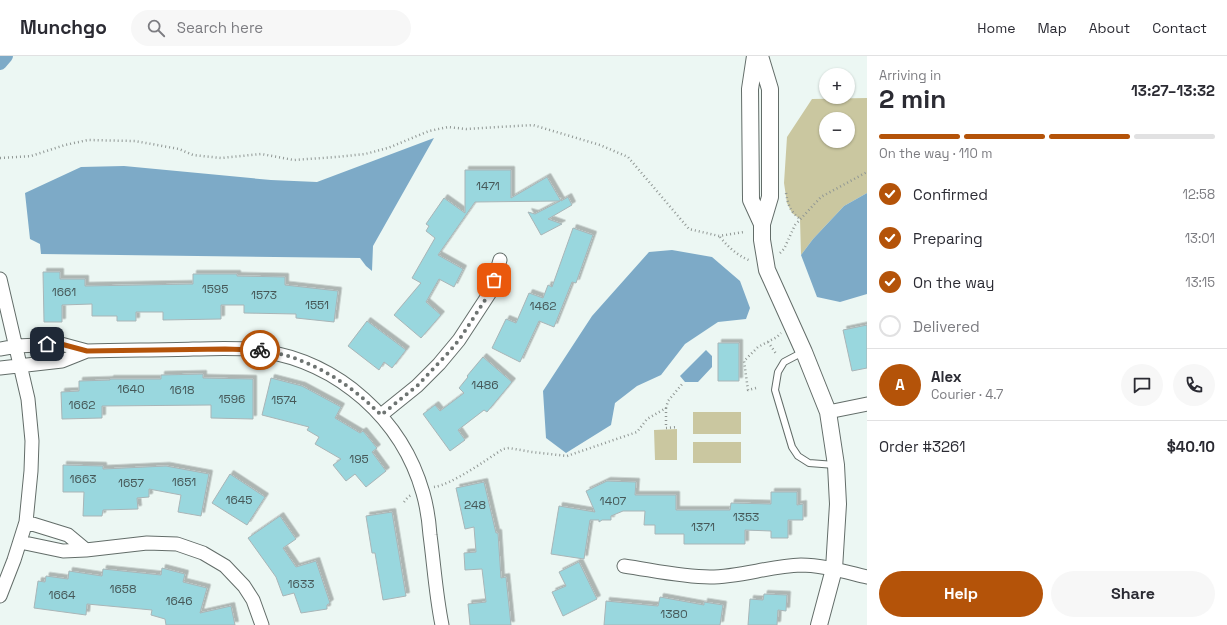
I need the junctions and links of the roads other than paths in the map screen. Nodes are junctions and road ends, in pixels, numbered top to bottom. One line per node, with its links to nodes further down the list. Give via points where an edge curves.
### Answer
1 (755, 56): 3 (street, via 750,89 750,200)
2 (760, 56): 3 (street, via 770,89 770,197)
3 (762, 224): 9 (street, via 767,270)
4 (500, 260): 14 (street, via 491,291 459,340 417,386)
5 (0, 279): 6 (street)
6 (16, 346): 7 (street); 8 (street, via 61,344); 10 (street)
7 (0, 349)
8 (87, 351): 10 (street, via 62,361); 14 (street, via 242,349 284,355 327,373 356,392)
9 (804, 352): 13 (street); 15 (lane, via 784,362 778,372 775,390 792,447 798,456 809,463)
10 (21, 366): 11 (street); 16 (street, via 28,399 32,441)
11 (0, 368)
12 (867, 404): 13 (street)
13 (828, 412): 15 (street)
14 (381, 415): 24 (street, via 406,451 424,494)
15 (836, 465): 20 (street, via 838,504)
16 (26, 522): 17 (street); 18 (street, via 68,535)
17 (20, 542): 18 (street, via 63,551); 22 (street)
18 (86, 550): 23 (street, via 177,544 203,553 225,566 244,586 253,600)
19 (624, 566): 20 (street, via 709,577 802,565)
20 (834, 569): 21 (street); 25 (street)
21 (867, 577)
22 (0, 596)
23 (262, 625)
24 (442, 625)
25 (818, 625)

